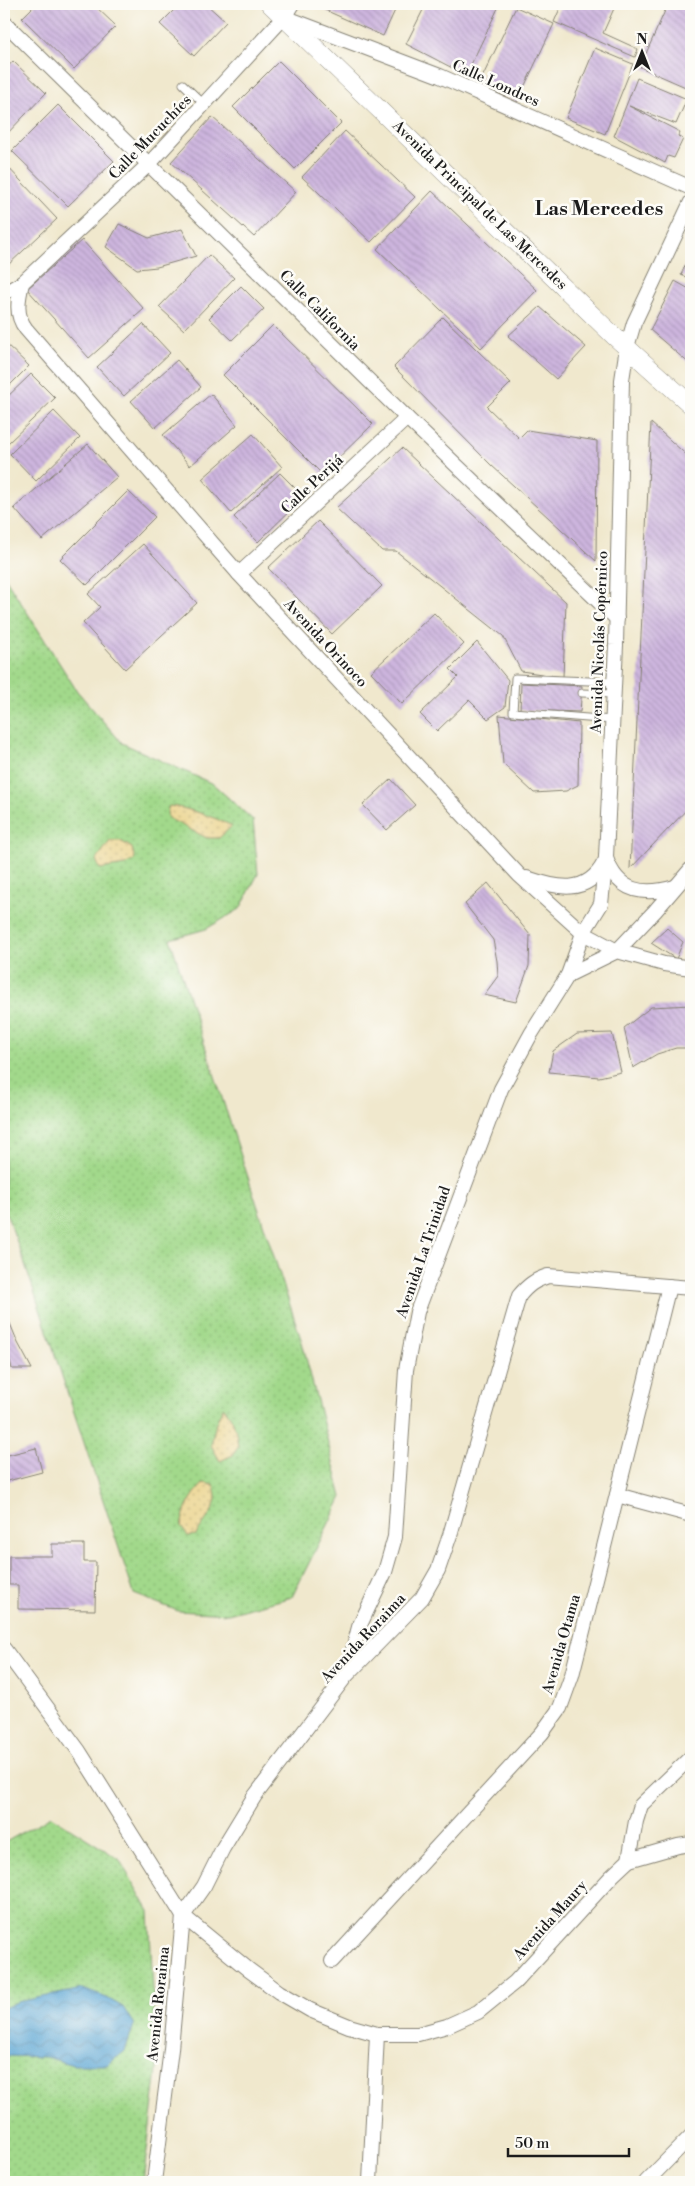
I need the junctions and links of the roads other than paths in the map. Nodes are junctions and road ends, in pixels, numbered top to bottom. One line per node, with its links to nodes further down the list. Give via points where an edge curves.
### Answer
1 (270, 4): 2 (street, Avenida Principal de Las Mercedes)
2 (288, 10): 5 (street, Calle Mucuchíes); 7 (street, Calle Londres); 11 (street, Avenida Principal de Las Mercedes)
3 (4, 22): 6 (street, Calle California)
4 (183, 84): 5 (lane)
5 (204, 105): 6 (street, Calle Mucuchíes)
6 (149, 164): 9 (street, Calle Mucuchíes); 13 (street, Calle California)
7 (691, 188)
8 (689, 212): 11 (street, via 634,323)
9 (22, 283): 10 (street); 14 (street, Avenida Orinoco, via 18,303 21,324)
10 (4, 291)
11 (627, 347): 12 (street, Avenida Principal de Las Mercedes); 15 (street, Avenida Nicolás Copérnico, via 622,380)
12 (691, 405)
13 (407, 418): 14 (street, Calle Perijá); 15 (street, Calle California)
14 (239, 574): 21 (street, Avenida Orinoco)
15 (617, 619): 16 (street, Avenida Nicolás Copérnico)
16 (614, 688): 17 (lane); 18 (street, Avenida Nicolás Copérnico); 18 (lane, via 515,678 513,712)
17 (582, 693)
18 (612, 720): 19 (street, Avenida Nicolás Copérnico)
19 (606, 857): 21 (street, via 600,871 581,885 558,887); 22 (street, via 613,873 627,887 647,892); 23 (street, Avenida Nicolás Copérnico, via 601,904)
20 (691, 869): 22 (street)
21 (519, 875): 23 (street, Avenida Orinoco)
22 (675, 887): 24 (street)
23 (583, 933): 24 (street, Avenida Orinoco); 26 (street, Avenida La Trinidad)
24 (618, 951): 25 (street, Avenida Orinoco); 26 (street)
25 (691, 968)
26 (568, 975): 32 (street, Avenida La Trinidad, via 501,1090 417,1312 406,1370 395,1537 385,1572 359,1627)
27 (669, 1286): 28 (street, Avenida Roraima); 29 (street, Avenida Otama); 32 (street, Avenida Roraima, via 548,1276 527,1286 519,1296 438,1570 422,1598)
28 (691, 1288)
29 (617, 1495): 30 (street); 37 (street, Avenida Otama, via 572,1675 560,1708 542,1733)
30 (691, 1516)
31 (4, 1649): 36 (street, Avenida Maury, via 79,1751)
32 (346, 1676): 36 (street, Avenida Roraima, via 254,1798 204,1886)
33 (691, 1757): 35 (street, via 642,1805)
34 (691, 1844): 35 (street)
35 (629, 1860): 38 (street, Avenida Maury, via 515,1982 478,2012 418,2034)
36 (183, 1916): 38 (street, Avenida Maury, via 279,1992 310,2010); 40 (street, Avenida Roraima)
37 (332, 1961)
38 (376, 2034): 41 (street)
39 (691, 2136): 42 (street)
40 (154, 2182)
41 (370, 2182)
42 (646, 2182)

